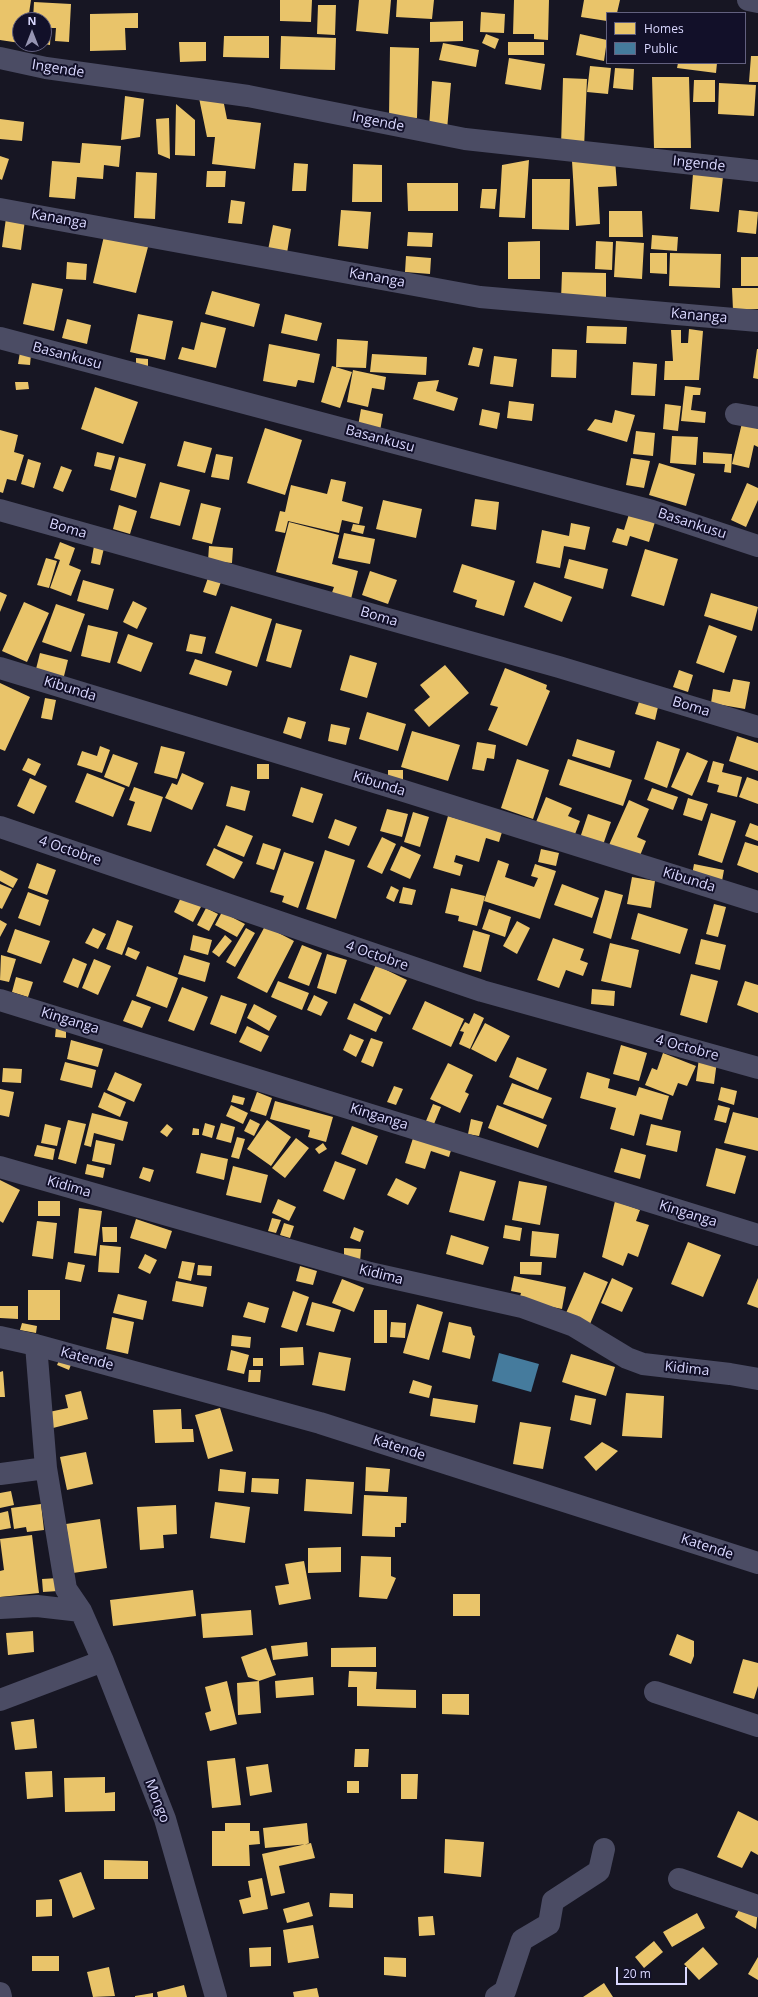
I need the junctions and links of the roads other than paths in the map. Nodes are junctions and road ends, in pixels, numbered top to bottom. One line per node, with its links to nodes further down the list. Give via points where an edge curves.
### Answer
1 (748, 0): 2 (street)
2 (758, 2)
3 (0, 58): 4 (street, Ingende, via 46,68 248,96 465,139)
4 (758, 171)
5 (0, 209): 6 (street, Kananga, via 480,297)
6 (758, 321)
7 (0, 338): 11 (street, Basankusu, via 652,511)
8 (736, 414): 9 (street)
9 (758, 418)
10 (0, 510): 13 (street, Boma, via 551,665)
11 (758, 546)
12 (0, 668): 15 (street, Kibunda)
13 (758, 727)
14 (0, 828): 17 (street, 4 Octobre, via 482,992)
15 (758, 902)
16 (0, 1000): 19 (street, Kinganga)
17 (758, 1068)
18 (0, 1168): 22 (street, Kidima, via 370,1273 522,1307 574,1326 627,1358 643,1364)
19 (758, 1235)
20 (0, 1337): 21 (street, Katende)
21 (36, 1345): 23 (street); 25 (street, Katende, via 320,1423)
22 (758, 1379)
23 (46, 1468): 24 (street); 27 (street, via 66,1589)
24 (0, 1474)
25 (758, 1563)
26 (0, 1608): 27 (street, via 37,1606)
27 (81, 1611): 28 (street, Mongo)
28 (103, 1661): 30 (street); 37 (street, Mongo, via 165,1819)
29 (655, 1692): 31 (street)
30 (0, 1700)
31 (758, 1726)
32 (604, 1850): 38 (street, via 598,1871 553,1901 549,1924 522,1940 505,1991)
33 (679, 1879): 34 (street)
34 (758, 1906)
35 (0, 1993): 36 (street)
36 (1, 1997)
37 (216, 1997)
38 (496, 1997)

